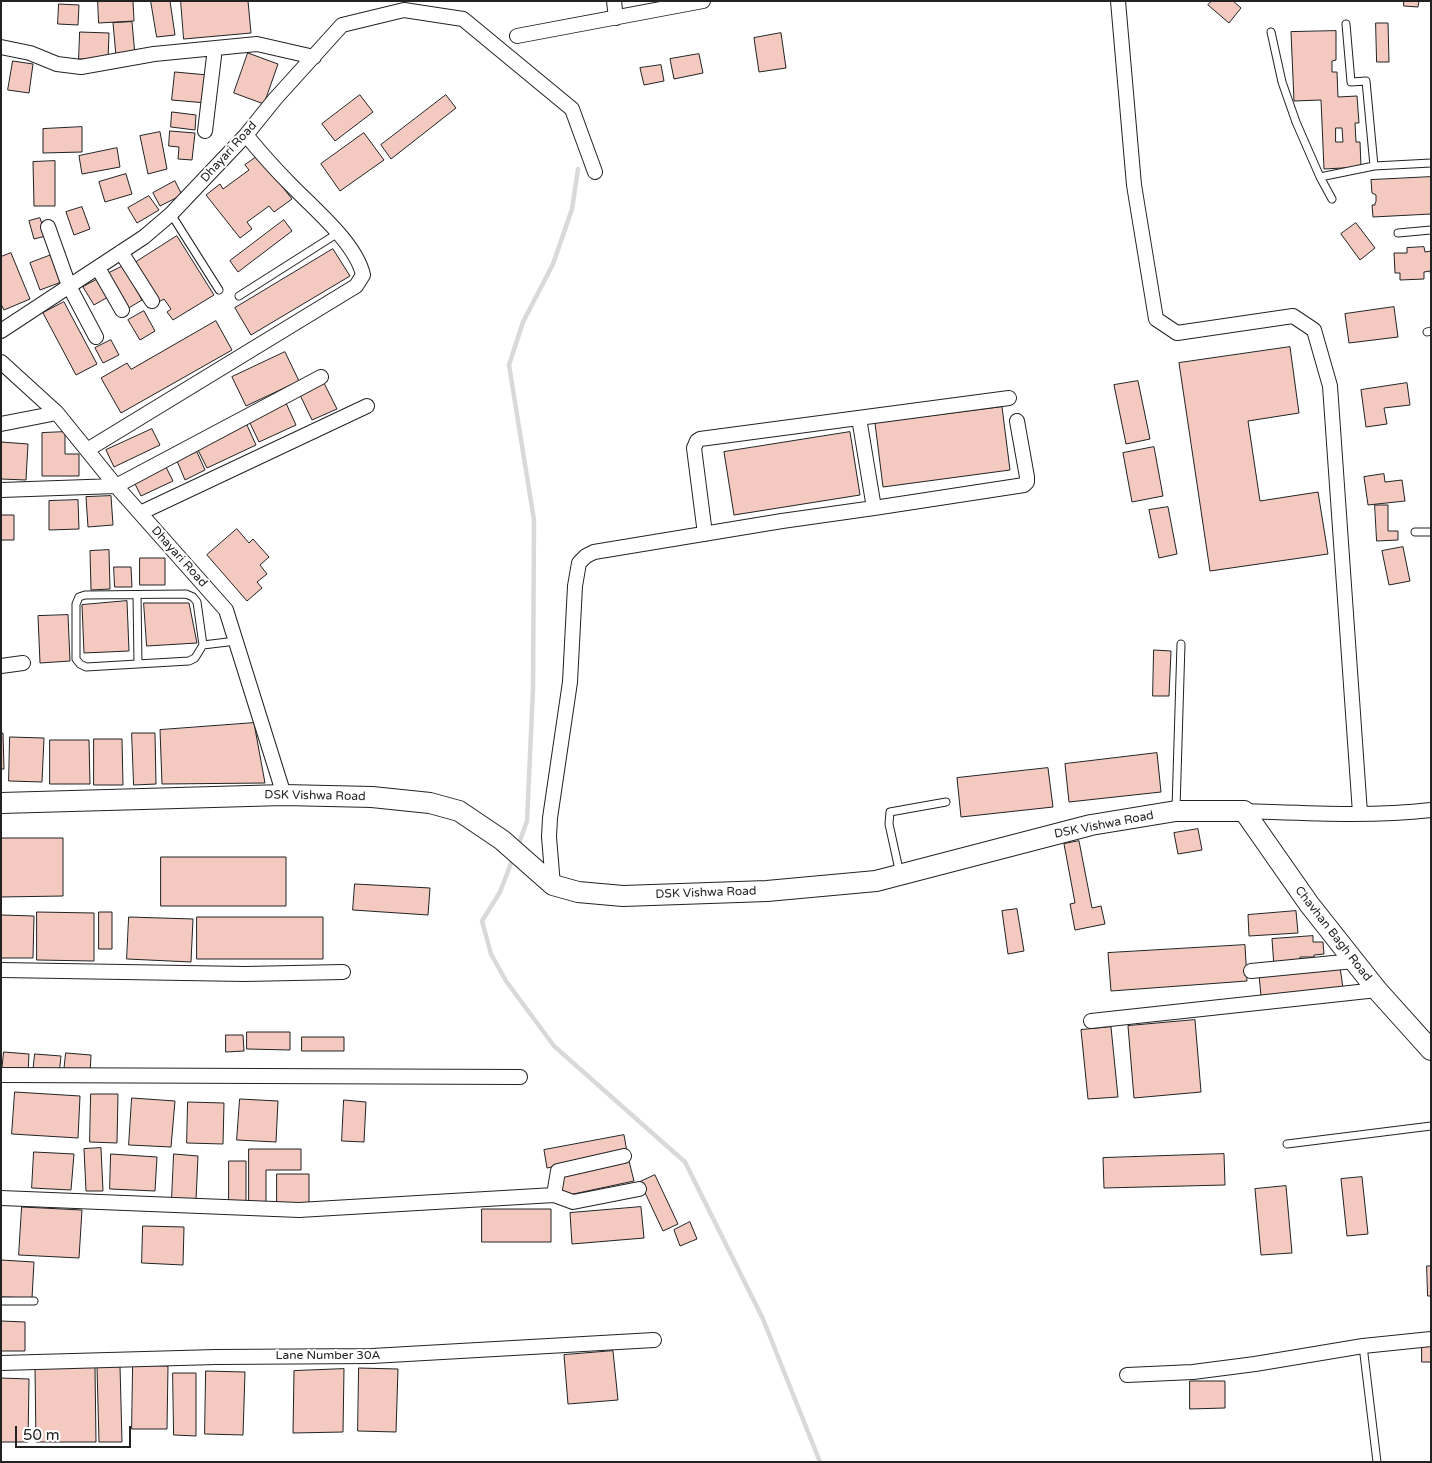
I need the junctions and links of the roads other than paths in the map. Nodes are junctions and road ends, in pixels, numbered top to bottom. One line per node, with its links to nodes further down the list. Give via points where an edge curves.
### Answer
1 (614, 1): 4 (street)
2 (704, 1): 4 (street)
3 (1118, 1): 61 (street, via 1134,184 1156,319 1177,333 1292,316 1314,330 1330,386)
4 (616, 18): 7 (street)
5 (1346, 24): 14 (lane, via 1351,82 1366,80)
6 (1271, 32): 16 (lane, via 1282,82)
7 (517, 36)
8 (1, 47): 9 (street, via 30,52 57,64 81,67 154,54)
9 (215, 48): 10 (street, via 257,44); 11 (street)
10 (314, 57): 12 (street, Dhayari Road); 15 (street, Dhayari Road, via 342,25 404,10 464,19 572,109)
11 (205, 131)
12 (246, 135): 18 (street, Dhayari Road); 21 (street)
13 (1431, 163): 14 (lane)
14 (1374, 166): 16 (lane)
15 (594, 172)
16 (1320, 177): 17 (lane)
17 (1332, 199)
18 (171, 214): 23 (street, Dhayari Road); 26 (lane)
19 (48, 227): 25 (street)
20 (1431, 230): 22 (lane)
21 (338, 233): 27 (lane); 40 (street, via 360,263 363,275 356,286)
22 (1398, 233)
23 (121, 252): 24 (street, Dhayari Road); 28 (street)
24 (98, 268): 25 (street, Dhayari Road); 29 (street)
25 (69, 286): 30 (street, Dhayari Road); 31 (street)
26 (219, 290)
27 (239, 296)
28 (152, 301)
29 (122, 310)
30 (1, 331)
31 (96, 336)
32 (1, 362): 36 (street, Dhayari Road)
33 (322, 377): 41 (street)
34 (1009, 398): 37 (street)
35 (367, 406): 44 (street)
36 (57, 413): 39 (street); 40 (street, Dhayari Road)
37 (860, 418): 43 (street); 47 (street, via 697,441 694,448)
38 (1017, 421): 43 (street, via 1027,477 1024,485)
39 (1, 424)
40 (87, 450): 41 (street, Dhayari Road)
41 (116, 486): 42 (street); 44 (street, Dhayari Road)
42 (1, 490)
43 (874, 508): 47 (street)
44 (140, 513): 49 (street, Dhayari Road, via 226,610)
45 (1415, 532): 46 (lane)
46 (1431, 532)
47 (705, 534): 63 (street, via 594,552 579,563 570,682 550,818)
48 (137, 595): 51 (lane, via 186,594 192,597 197,602); 53 (lane); 53 (lane, via 78,597 76,659 86,667)
49 (236, 641): 51 (lane); 55 (street, Dhayari Road)
50 (1181, 644): 59 (lane)
51 (203, 645): 53 (lane, via 195,658 189,661)
52 (23, 663): 54 (street)
53 (138, 664)
54 (1, 666)
55 (284, 795): 57 (street, DSK Vishwa Road); 63 (street, DSK Vishwa Road, via 372,797 430,803 459,811 502,840)
56 (946, 802): 62 (lane, via 890,812 889,824)
57 (1, 803)
58 (1431, 810): 61 (street, DSK Vishwa Road)
59 (1176, 811): 60 (street, DSK Vishwa Road); 62 (street, DSK Vishwa Road, via 1091,825)
60 (1244, 811): 61 (street, DSK Vishwa Road); 64 (street, Chavhan Bagh Road, via 1309,904)
61 (1360, 813)
62 (900, 875): 63 (street, DSK Vishwa Road, via 876,881 767,891 623,896 578,892)
63 (546, 879)
64 (1354, 961): 66 (street); 68 (street, Chavhan Bagh Road)
65 (1, 970): 67 (street, via 245,974)
66 (1251, 971)
67 (343, 972)
68 (1377, 990): 69 (street); 70 (street, Chavhan Bagh Road)
69 (1091, 1021)
70 (1431, 1050)
71 (1, 1075): 72 (street)
72 (520, 1077)
73 (1431, 1126): 74 (lane)
74 (1287, 1144)
75 (624, 1156): 77 (street, via 558,1172)
76 (640, 1189): 77 (street, via 573,1202)
77 (554, 1195): 78 (street, via 299,1210)
78 (1, 1198)
79 (1, 1301): 80 (lane)
80 (34, 1301)
81 (1431, 1339): 83 (street)
82 (654, 1340): 84 (street, Lane Number 30A, via 372,1356)
83 (1363, 1346): 85 (street, via 1193,1372); 86 (lane)
84 (1, 1363)
85 (1127, 1375)
86 (1377, 1462)

